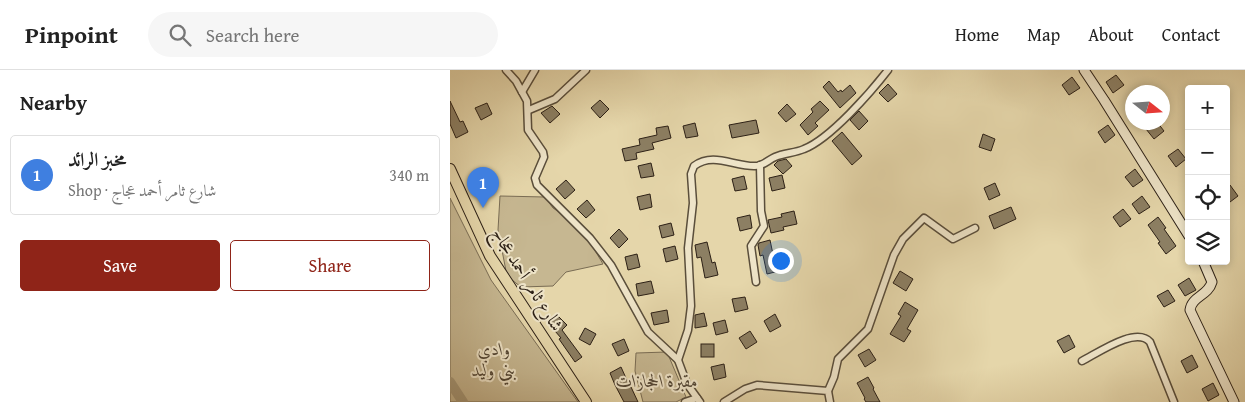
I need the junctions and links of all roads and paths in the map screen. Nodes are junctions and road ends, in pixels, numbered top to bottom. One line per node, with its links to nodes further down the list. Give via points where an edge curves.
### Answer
1 (506, 70): 6 (street)
2 (536, 70): 6 (street)
3 (586, 70): 7 (street, via 555,98)
4 (888, 70): 8 (street, via 845,118 816,143 804,150 787,152)
5 (1084, 70): 11 (street)
6 (522, 92): 7 (street)
7 (529, 110): 14 (street, via 528,130 544,157 535,178 537,185 590,238 613,268 648,332)
8 (760, 166): 13 (street, via 764,226 751,246); 14 (street, via 719,159 694,166 688,248 691,306 688,330)
9 (450, 169): 18 (main road, شارع ثامر أحمد عجاج, via 490,256)
10 (975, 228): 16 (street, via 952,239 924,218 903,239 894,255 868,329 838,359)
11 (1185, 230)
12 (1205, 265): 23 (street, via 1212,282 1207,292 1191,304 1190,310)
13 (756, 282)
14 (678, 360): 17 (street, via 687,384)
15 (1082, 362): 22 (street, via 1122,340 1142,336 1150,342)
16 (828, 391): 20 (street, via 758,385); 21 (street)
17 (699, 400): 19 (street)
18 (586, 402)
19 (685, 402)
20 (724, 402)
21 (830, 402)
22 (1174, 402)
23 (1234, 402)

